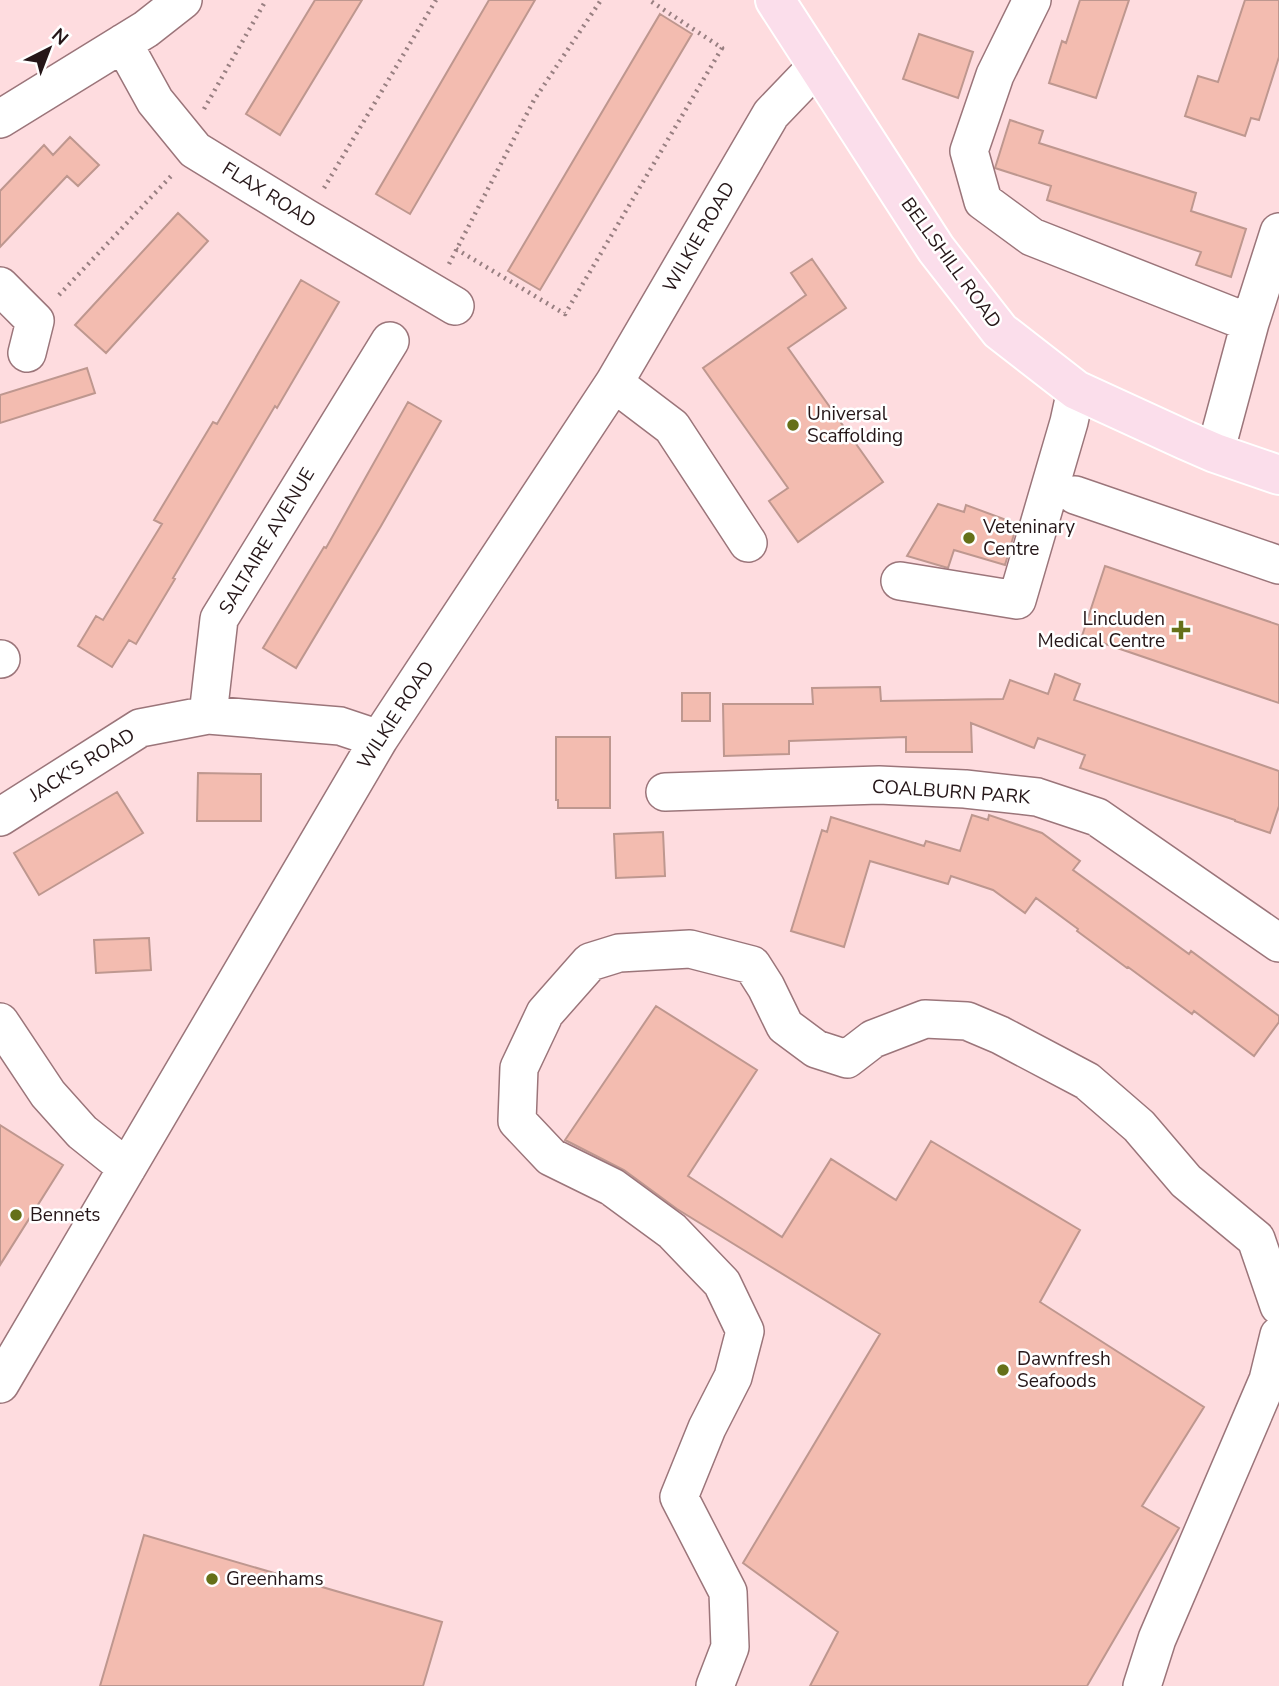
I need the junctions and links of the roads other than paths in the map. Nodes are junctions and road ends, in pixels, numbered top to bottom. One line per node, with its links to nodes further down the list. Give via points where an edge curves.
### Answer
1 (183, 0): 4 (street)
2 (775, 0): 5 (main road, BELLSHILL ROAD)
3 (1032, 0): 10 (street, via 995,75 969,151 983,201 1032,237)
4 (122, 43): 6 (street); 9 (street, FLAX ROAD, via 155,101 195,150)
5 (817, 65): 13 (street, WILKIE ROAD, via 771,114); 14 (main road, BELLSHILL ROAD, via 936,249 1000,331)
6 (0, 119)
7 (1279, 232): 10 (street)
8 (0, 286): 11 (street)
9 (445, 300)
10 (1250, 323): 15 (street)
11 (31, 337)
12 (390, 341): 21 (street, SALTAIRE AVENUE, via 219,619)
13 (614, 383): 18 (street, via 672,427); 22 (street, WILKIE ROAD)
14 (1076, 390): 15 (main road, BELLSHILL ROAD); 20 (street, via 1017,600)
15 (1215, 453): 16 (main road, BELLSHILL ROAD)
16 (1279, 475)
17 (1075, 495): 19 (street)
18 (748, 543)
19 (1279, 565)
20 (900, 581)
21 (208, 715): 22 (street, via 340,726); 24 (street, JACK'S ROAD, via 140,728)
22 (379, 739): 27 (street, WILKIE ROAD)
23 (665, 792): 25 (street, COALBURN PARK, via 879,785 1037,797 1097,817)
24 (0, 817)
25 (1279, 943)
26 (0, 1022): 27 (street, via 48,1094 82,1132)
27 (127, 1168): 30 (street, WILKIE ROAD)
28 (1279, 1306): 31 (street, via 1256,1239 1186,1181 1139,1126 1087,1081 1000,1035 967,1021 925,1019 873,1039 847,1059 816,1049 785,1026 752,965 690,949 619,953 590,962 545,1013 519,1068 517,1121 551,1157 612,1187 672,1231 722,1283 745,1331 733,1377 679,1497 728,1592 730,1647)
29 (1279, 1335): 32 (street, via 1268,1380 1157,1639)
30 (0, 1384)
31 (715, 1686)
32 (1142, 1686)

